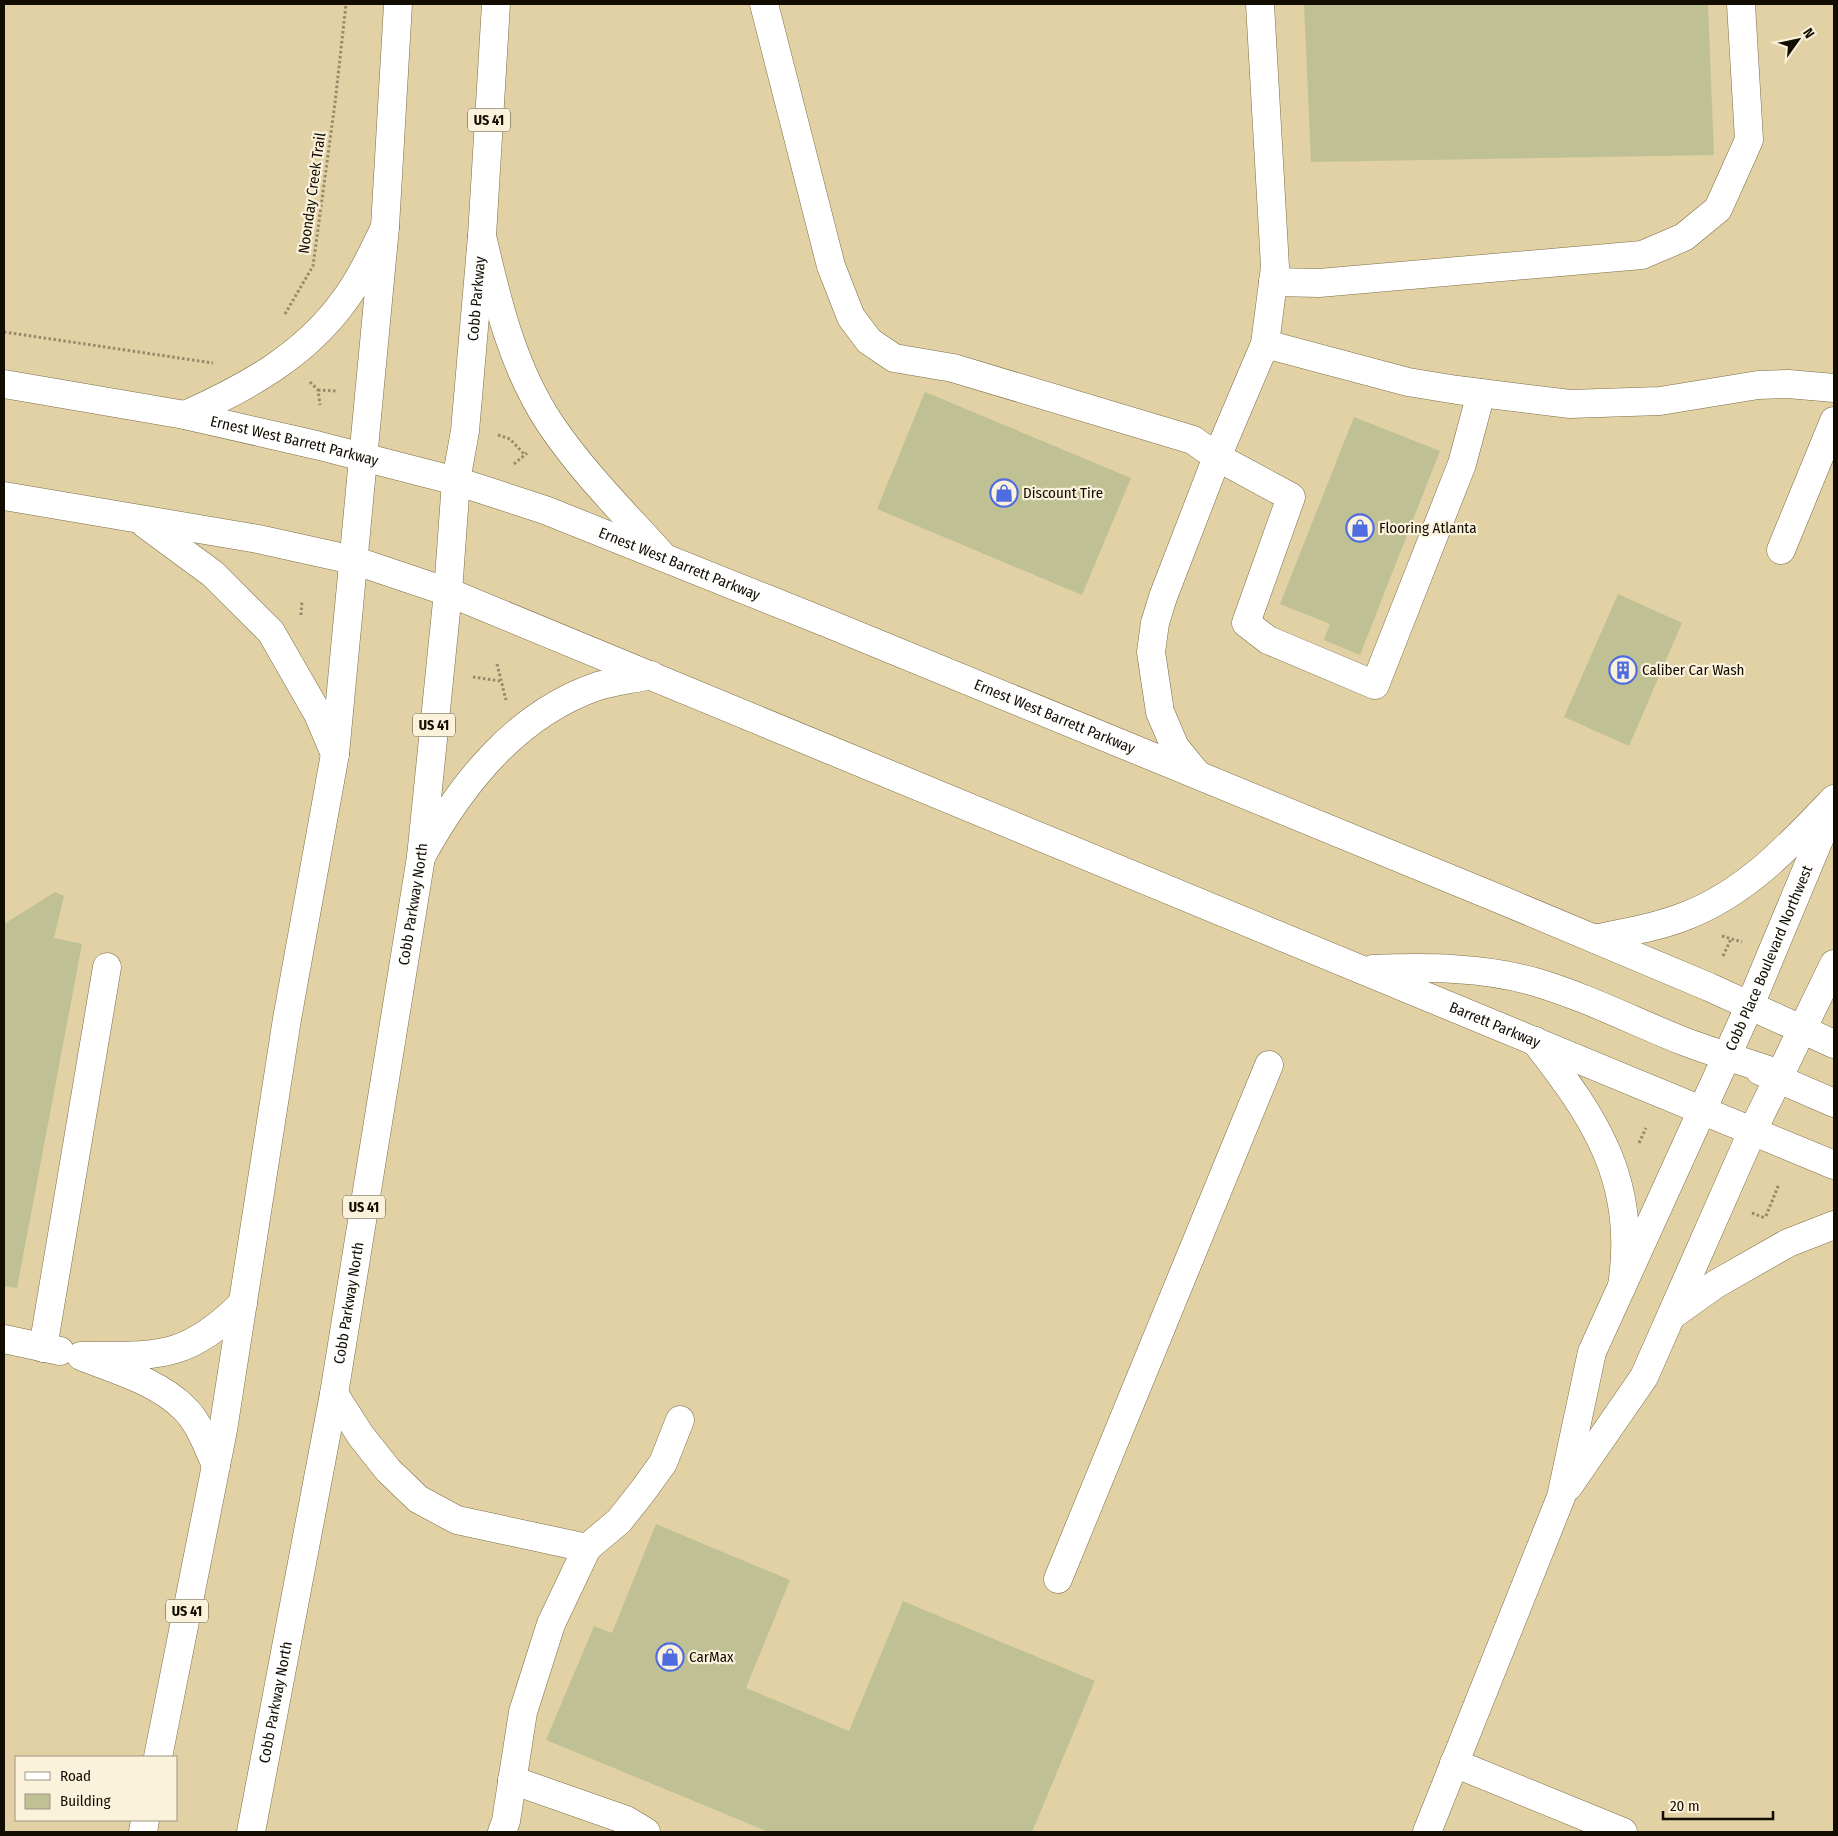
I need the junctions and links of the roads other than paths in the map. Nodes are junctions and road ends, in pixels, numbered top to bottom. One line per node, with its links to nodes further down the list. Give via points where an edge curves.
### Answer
1 (398, 4): 6 (main road, US 41)
2 (496, 4): 7 (main road, Cobb Parkway / US 41)
3 (764, 4): 16 (main road, via 831,266 851,317 869,341 894,358 953,368 1193,440)
4 (1260, 4): 8 (main road, via 1270,138)
5 (1741, 4): 8 (main road, via 1749,140 1718,209 1684,237 1642,255 1319,283)
6 (385, 227): 13 (main road, via 345,300 301,348 232,394); 15 (main road, US 41)
7 (482, 236): 17 (main road, Cobb Parkway / US 41, via 465,430); 21 (main road, via 507,332 550,424 577,460)
8 (1273, 282): 9 (main road)
9 (1265, 344): 12 (main road, via 1408,382); 16 (main road)
10 (4, 384): 13 (main road, Ernest West Barrett Parkway)
11 (1834, 388): 12 (main road, via 1788,384 1660,401 1570,404)
12 (1481, 393): 16 (main road, via 1462,464 1375,685 1268,640 1246,623 1291,497)
13 (185, 415): 15 (main road, Ernest West Barrett Parkway)
14 (1834, 421): 20 (main road)
15 (362, 456): 17 (main road, Ernest West Barrett Parkway); 22 (main road, US 41)
16 (1217, 457): 26 (main road, via 1163,597 1151,652 1160,712 1175,747)
17 (456, 481): 21 (main road, Ernest West Barrett Parkway, via 545,510); 23 (main road, Cobb Parkway / US 41)
18 (4, 496): 19 (main road)
19 (140, 520): 22 (main road, via 258,539); 25 (main road, via 213,574 271,632 318,714)
20 (1781, 550)
21 (664, 557): 26 (main road, Ernest West Barrett Parkway)
22 (353, 560): 23 (main road); 25 (main road, US 41)
23 (448, 592): 24 (main road); 29 (main road, Cobb Parkway North / US 41)
24 (651, 675): 29 (main road, via 599,686 557,704 529,722 478,770 435,831); 33 (main road, Barrett Parkway)
25 (336, 754): 47 (main road, US 41, via 287,1019)
26 (1197, 774): 30 (main road, Ernest West Barrett Parkway)
27 (1834, 799): 30 (main road, via 1759,873 1715,902 1658,925)
28 (1834, 804): 34 (main road, Cobb Place Boulevard Northwest)
29 (421, 857): 52 (main road, Cobb Parkway North / US 41)
30 (1595, 939): 34 (main road)
31 (1834, 964): 35 (main road)
32 (107, 967): 50 (main road)
33 (1364, 969): 36 (main road, Barrett Parkway); 38 (main road, via 1432,967 1474,970 1534,982 1604,1006)
34 (1750, 1005): 35 (main road); 38 (main road, Cobb Place Boulevard Northwest)
35 (1802, 1028): 37 (main road); 40 (main road)
36 (1534, 1040): 42 (main road, Barrett Parkway); 46 (main road, via 1567,1083 1607,1150 1626,1224 1627,1255)
37 (1834, 1044)
38 (1726, 1058): 40 (main road); 42 (main road, Cobb Place Boulevard Northwest)
39 (1269, 1065): 57 (main road)
40 (1779, 1076): 41 (main road); 43 (main road)
41 (1834, 1102)
42 (1702, 1111): 43 (main road, Barrett Parkway); 46 (main road, Cobb Place Boulevard Northwest)
43 (1752, 1132): 44 (main road, Barrett Parkway); 48 (main road)
44 (1834, 1165)
45 (1834, 1225): 48 (main road, via 1788,1243 1716,1284)
46 (1622, 1286): 55 (main road, Cobb Place Boulevard Northwest, via 1592,1352)
47 (243, 1303): 51 (main road, via 198,1341 172,1352); 54 (main road, US 41)
48 (1671, 1316): 55 (main road, via 1644,1377)
49 (4, 1339): 50 (main road)
50 (42, 1348): 51 (main road)
51 (81, 1356): 54 (main road, via 162,1391 185,1408)
52 (334, 1394): 56 (main road, via 388,1470 418,1499 457,1520); 61 (main road, Cobb Parkway North / US 41)
53 (680, 1420): 56 (main road, via 663,1463 642,1492 619,1521)
54 (216, 1465): 58 (main road, US 41)
55 (1561, 1497): 59 (main road)
56 (587, 1548): 60 (main road, via 551,1624 522,1712)
57 (1058, 1579)
58 (158, 1756)
59 (1454, 1763): 64 (main road); 65 (main road)
60 (512, 1780): 62 (main road); 63 (main road, via 626,1820)
61 (251, 1832)
62 (502, 1832)
63 (646, 1832)
64 (1427, 1832)
65 (1623, 1832)

